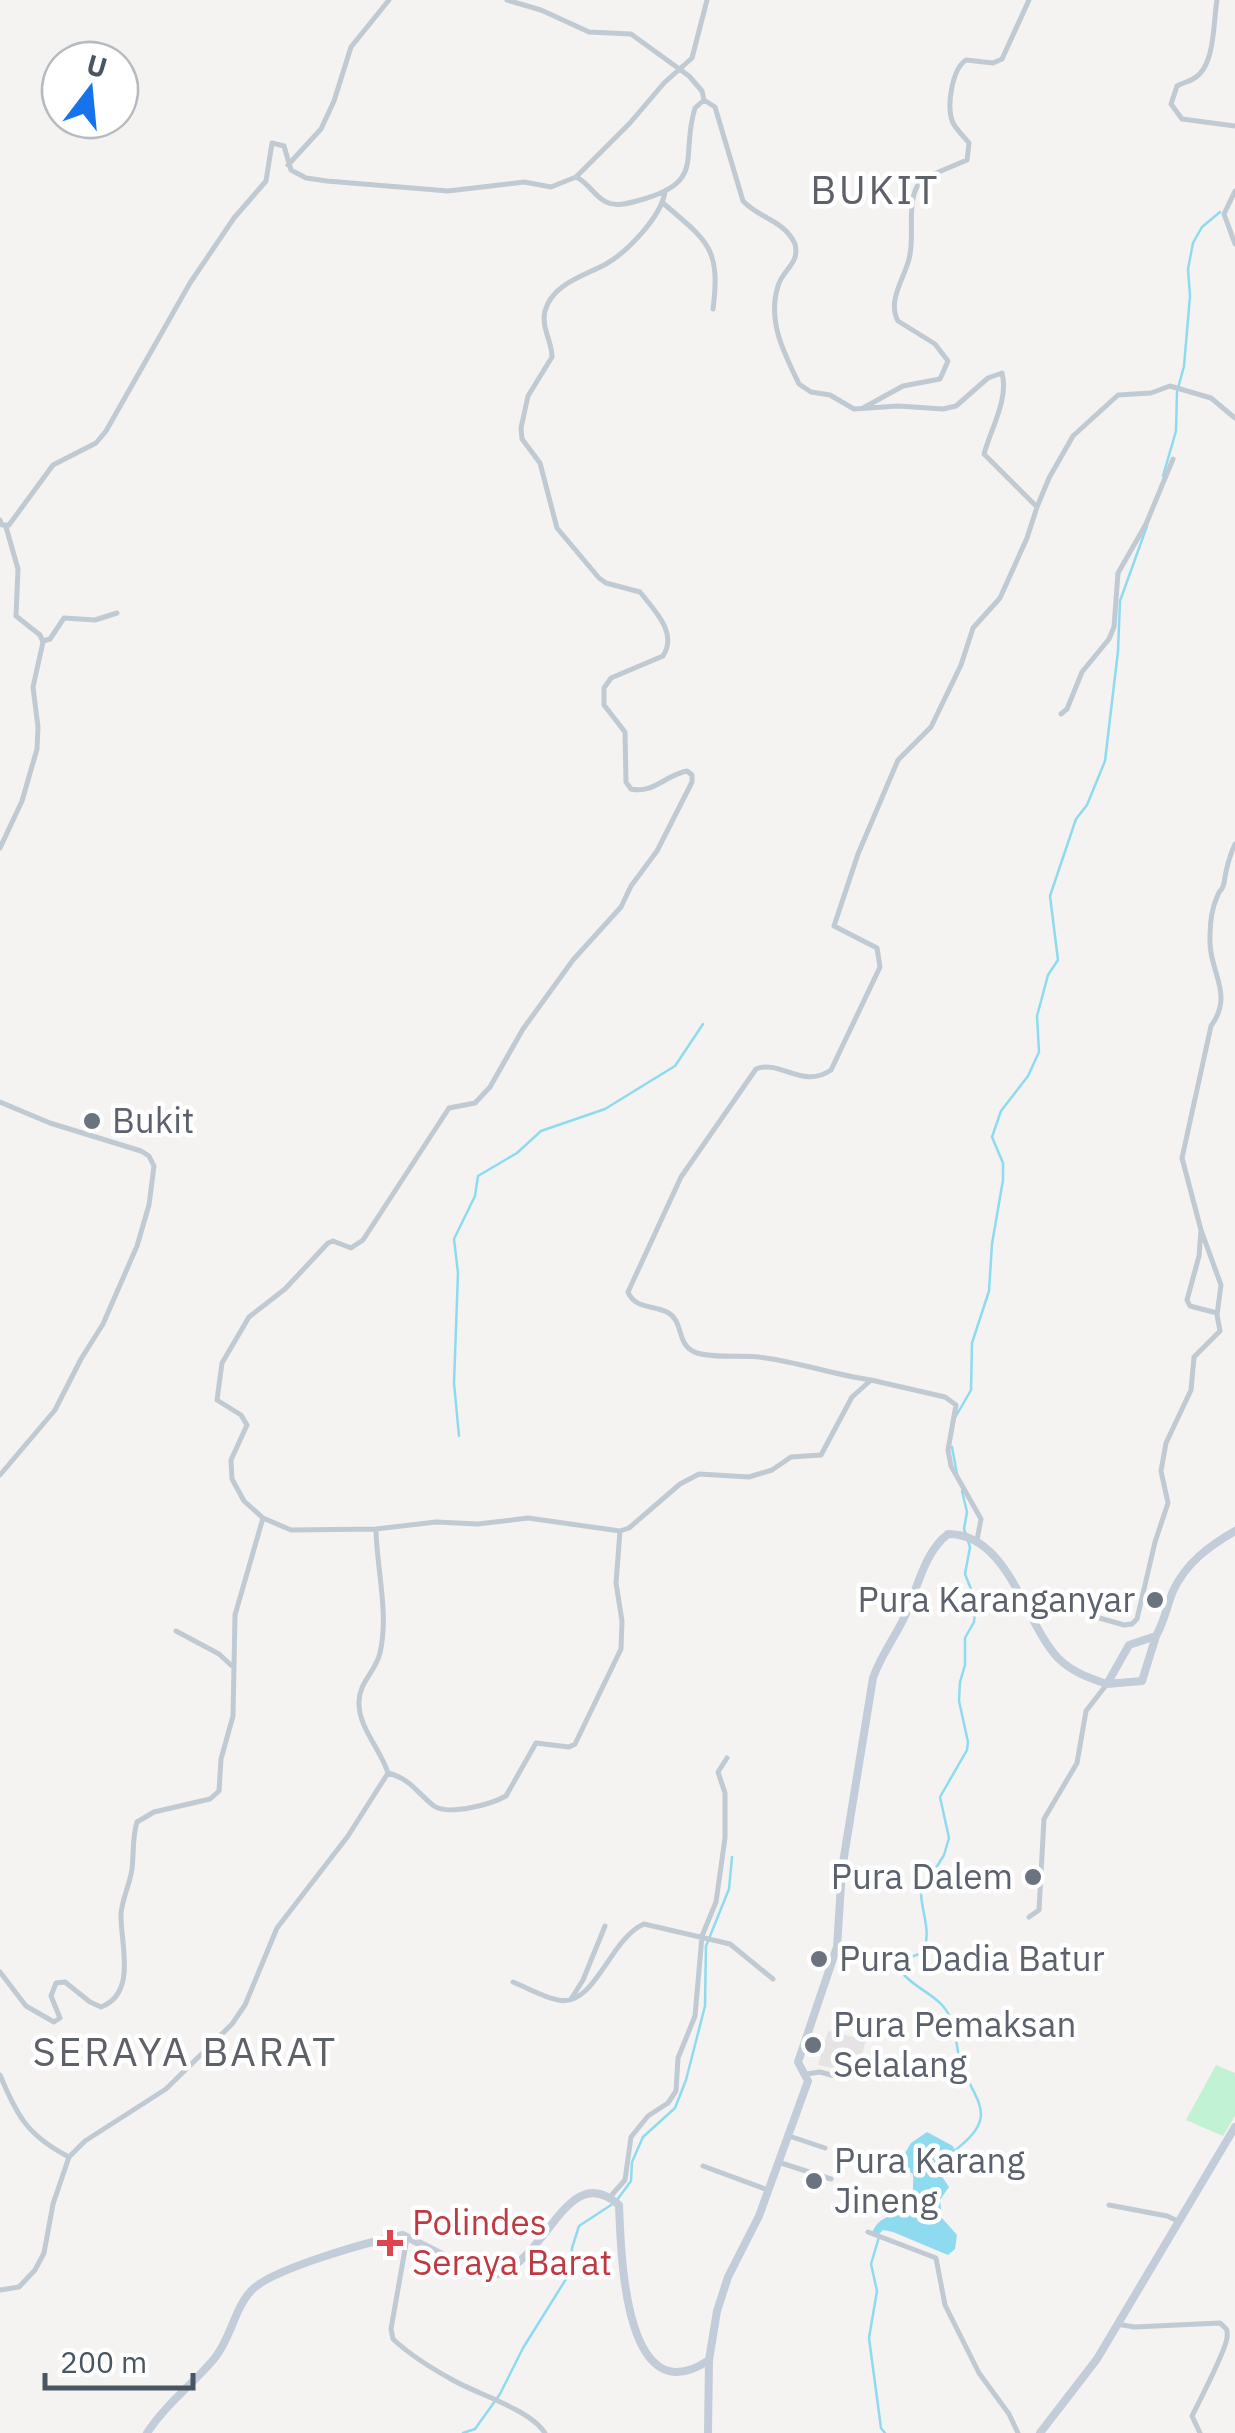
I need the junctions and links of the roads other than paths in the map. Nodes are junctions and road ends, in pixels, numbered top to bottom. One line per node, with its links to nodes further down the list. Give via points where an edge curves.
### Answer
1 (389, 0): 9 (street, via 350,47 322,128)
2 (507, 0): 6 (street, via 588,32 631,34)
3 (707, 0): 6 (street, via 694,54)
4 (1030, 0): 16 (street, via 1002,60 966,60 957,69 950,113 969,157 922,179 914,194 911,249 894,314 942,351 945,372)
5 (1218, 0): 8 (street, via 1216,32 1201,71 1177,86 1172,104 1182,119)
6 (680, 68): 7 (street); 10 (street)
7 (704, 100): 12 (street, via 692,116 684,176); 16 (street, via 715,107 743,202 782,226 795,244 794,264 776,290 776,330 798,384)
8 (1235, 126)
9 (288, 166): 10 (street, via 306,178 448,191 524,182 551,187); 21 (street, via 284,146 272,143 266,181 190,283 106,431 53,466)
10 (576, 177): 12 (street, via 616,204)
11 (1235, 191): 14 (street, via 1224,214)
12 (665, 192): 13 (street)
13 (663, 203): 15 (street, via 712,253); 32 (street, via 620,253 565,285 548,304 544,326 552,357 528,396 521,428 540,464 558,528 598,578 640,592 668,631 662,656 604,688 604,704 625,732 626,782 648,790 687,771 692,782 621,907 573,960 490,1087 475,1103 450,1108 358,1245 328,1243 259,1306 236,1337 218,1374 217,1400 246,1422 230,1473 244,1501)
14 (1235, 244)
15 (712, 309)
16 (860, 409): 19 (street, via 943,410 1002,373 1004,389 984,454)
17 (1235, 418): 19 (street, via 1211,398 1170,386 1118,396 1073,436)
18 (1173, 459): 24 (street, via 1118,573 1109,639)
19 (1037, 507): 30 (street, via 1000,598 973,628 931,728 898,760 858,854 834,926 877,948 880,967 832,1070 810,1078 756,1069 681,1177 628,1292 630,1299 678,1320 681,1339 697,1353 764,1358)
20 (0, 520): 21 (street)
21 (6, 527): 23 (street, via 18,570 16,616)
22 (117, 613): 23 (street, via 64,618)
23 (43, 641): 26 (street, via 33,687 37,749)
24 (1061, 714)
25 (1235, 844): 28 (street, via 1210,933 1224,1003 1210,1026 1182,1158)
26 (0, 848)
27 (0, 1102): 31 (street, via 142,1151 154,1169 144,1224 103,1324 55,1410)
28 (1202, 1230): 29 (street, via 1220,1281); 29 (street, via 1187,1300)
29 (1217, 1313): 37 (street, via 1218,1334 1194,1356 1190,1390 1166,1444 1161,1471 1168,1503 1137,1619 1124,1624 1040,1596)
30 (871, 1380): 34 (street, via 852,1396 821,1455 791,1457 749,1477 699,1474); 36 (street, via 956,1405 948,1450 981,1519)
31 (0, 1475)
32 (263, 1518): 33 (street, via 300,1532); 40 (street, via 236,1615)
33 (376, 1529): 34 (street, via 528,1518); 43 (street, via 381,1648 359,1703)
34 (620, 1531): 43 (street, via 621,1650 574,1744 536,1743 506,1796 449,1810)
35 (1235, 1531): 39 (street, via 1204,1550 1186,1572)
36 (976, 1540): 37 (street); 51 (street, via 948,1534 937,1544 878,1663 842,1869 837,1946 798,2057)
37 (1024, 1598): 41 (street, via 1062,1662)
38 (176, 1631): 40 (street)
39 (1156, 1636): 41 (street, via 1129,1646); 41 (street, via 1142,1681)
40 (232, 1666): 47 (street, via 234,1716 217,1794 154,1812 136,1826 121,1917 125,1967 112,2001 96,2006 59,1982 51,1992 60,2018 51,2022 26,2006)
41 (1107, 1684): 44 (street, via 1086,1710 1077,1763 1044,1819 1039,1910)
42 (726, 1758): 46 (street, via 718,1772 726,1810 718,1893)
43 (388, 1773): 57 (street, via 277,1928 232,2024 166,2089)
44 (1029, 1917)
45 (604, 1926): 50 (street, via 584,1980)
46 (702, 1936): 48 (street, via 730,1944); 50 (street, via 638,1926 613,1950 591,1988); 62 (street, via 700,1998 678,2058 676,2090 631,2136 625,2180)
47 (0, 1972)
48 (773, 1979)
49 (513, 1982): 50 (street)
50 (568, 2001)
51 (806, 2074): 53 (street); 55 (street)
52 (0, 2075): 57 (street, via 24,2125)
53 (839, 2077)
54 (1235, 2127): 64 (street)
55 (787, 2136): 56 (street); 58 (street)
56 (824, 2148)
57 (68, 2157): 67 (street, via 41,2260 19,2287)
58 (778, 2162): 60 (street); 61 (street)
59 (703, 2166): 61 (street)
60 (830, 2179)
61 (768, 2190): 71 (street, via 724,2288)
62 (613, 2200): 66 (street, via 589,2191 576,2198 518,2265 497,2276 484,2276); 72 (street, via 639,2342 662,2366)
63 (1109, 2205): 64 (street)
64 (1178, 2222): 70 (street)
65 (868, 2232): 77 (street, via 939,2262 946,2306)
66 (408, 2236): 74 (street, via 344,2251 253,2288 218,2354); 75 (street, via 393,2339)
67 (0, 2290)
68 (1230, 2322): 69 (street)
69 (1220, 2323): 70 (street); 79 (street, via 1227,2330 1225,2348 1192,2416)
70 (1117, 2324): 78 (street)
71 (709, 2360): 72 (street); 73 (street)
72 (696, 2368): 73 (street)
73 (708, 2379): 76 (street)
74 (147, 2433)
75 (545, 2433)
76 (708, 2433)
77 (1018, 2433)
78 (1040, 2433)
79 (1200, 2433)

